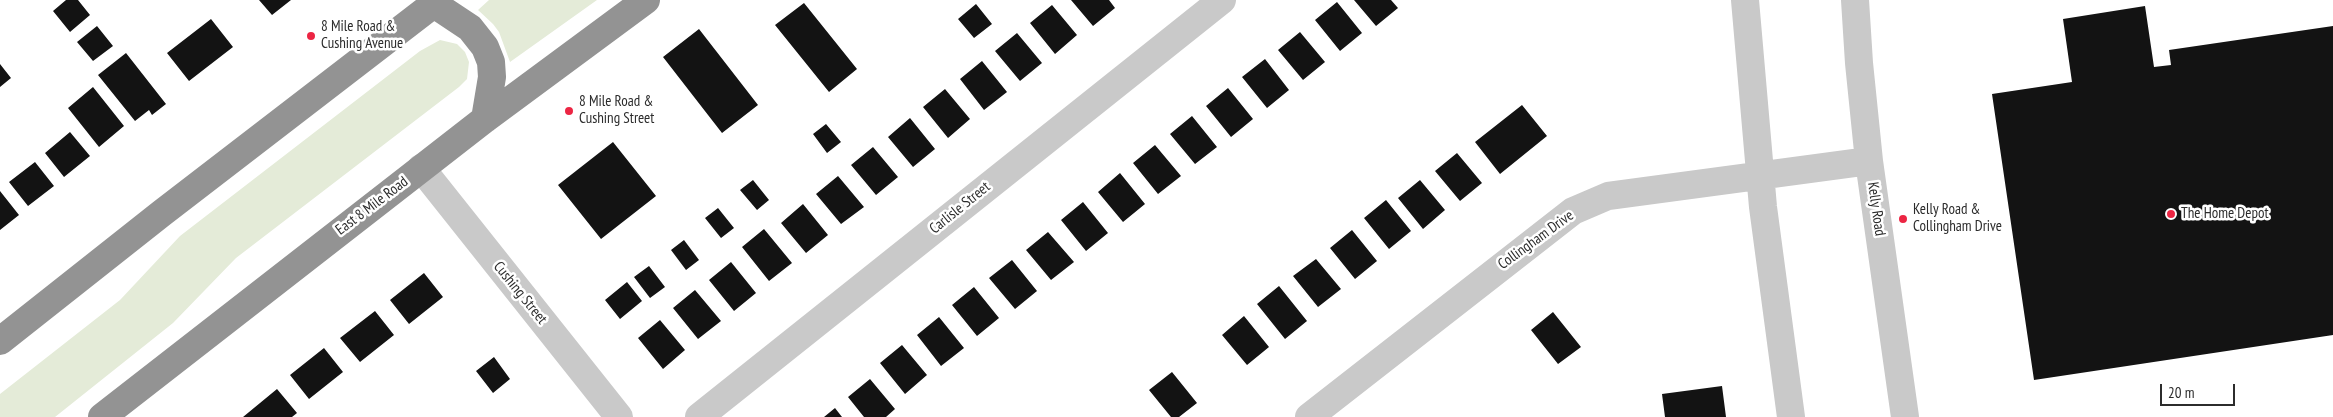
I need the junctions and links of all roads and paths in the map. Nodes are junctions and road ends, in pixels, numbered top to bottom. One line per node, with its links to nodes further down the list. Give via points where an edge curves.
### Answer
1 (646, 0): 6 (highway, East 8 Mile Road)
2 (1222, 0): 13 (street, Carlisle Street)
3 (1745, 0): 9 (street)
4 (1855, 0): 7 (street, Kelly Road)
5 (434, 1): 6 (highway, via 470,28 486,47 492,77); 10 (highway)
6 (485, 119): 8 (highway, East 8 Mile Road)
7 (1869, 161): 9 (street, Collingham Drive); 16 (street, Kelly Road)
8 (421, 168): 11 (highway, East 8 Mile Road); 12 (street, Cushing Street)
9 (1760, 175): 14 (street, Collingham Drive, via 1608,196 1573,211); 15 (street)
10 (0, 341)
11 (102, 417)
12 (619, 417)
13 (699, 417)
14 (1308, 417)
15 (1791, 417)
16 (1905, 417)

